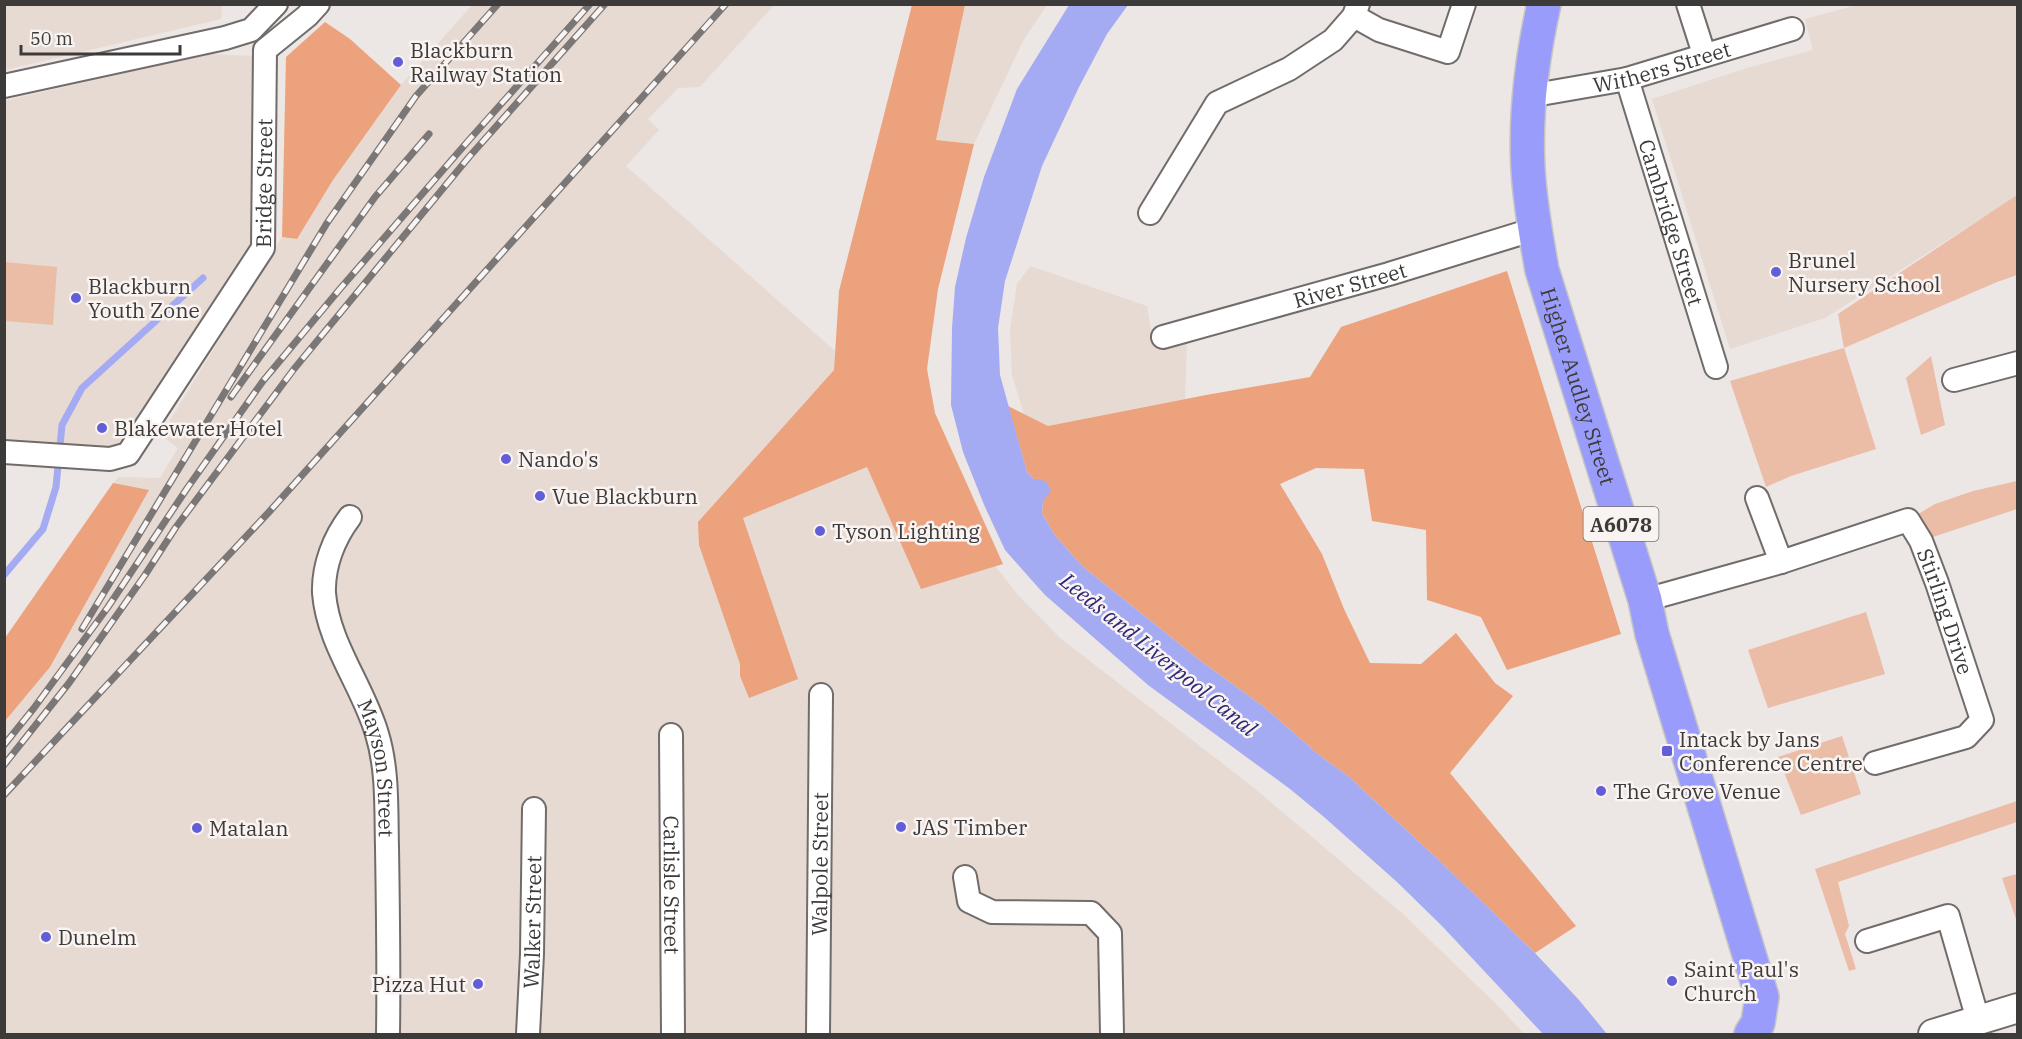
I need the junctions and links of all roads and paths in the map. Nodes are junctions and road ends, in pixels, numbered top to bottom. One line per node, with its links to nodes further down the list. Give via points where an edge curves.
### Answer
1 (260, 4): 9 (street)
2 (276, 4): 9 (street)
3 (318, 4): 20 (street, Bridge Street, via 265,50 263,248 128,454 110,459)
4 (1464, 4): 7 (street, via 1448,52 1379,30)
5 (1544, 4): 13 (highway, Higher Audley Street / A6078)
6 (1688, 4): 10 (street)
7 (1356, 10): 14 (street, via 1333,40 1289,69 1217,103)
8 (1792, 28): 10 (street, Withers Street)
9 (251, 30): 12 (street, via 225,39)
10 (1704, 54): 11 (street, Withers Street)
11 (1627, 79): 13 (street, Withers Street); 18 (street, Cambridge Street)
12 (4, 86)
13 (1529, 96): 15 (highway, Higher Audley Street / A6078, via 1528,168)
14 (1150, 213)
15 (1535, 229): 16 (street, River Street); 24 (highway, Higher Audley Street / A6078, via 1542,270)
16 (1163, 337)
17 (2018, 363): 19 (street)
18 (1716, 367)
19 (1954, 380)
20 (4, 452)
21 (1758, 498): 23 (street)
22 (350, 517): 33 (street, Mayson Street, via 337,534 324,592 330,624 377,733 386,778)
23 (1781, 562): 24 (street, Stirling Drive); 27 (street, Stirling Drive, via 1908,520 1921,541 1982,720 1966,737)
24 (1645, 600): 38 (highway, Higher Audley Street / A6078, via 1762,997 1758,1023)
25 (821, 695): 36 (street, Walpole Street)
26 (671, 735): 35 (street, Carlisle Street)
27 (1875, 763)
28 (534, 809): 34 (street, Walker Street)
29 (965, 877): 37 (street, via 969,901 992,912 1091,913 1110,933)
30 (1867, 941): 32 (street, via 1948,916)
31 (2018, 1008): 32 (street)
32 (1978, 1020): 39 (street)
33 (388, 1035)
34 (528, 1035)
35 (673, 1035)
36 (818, 1035)
37 (1112, 1035)
38 (1751, 1035)
39 (1933, 1035)

